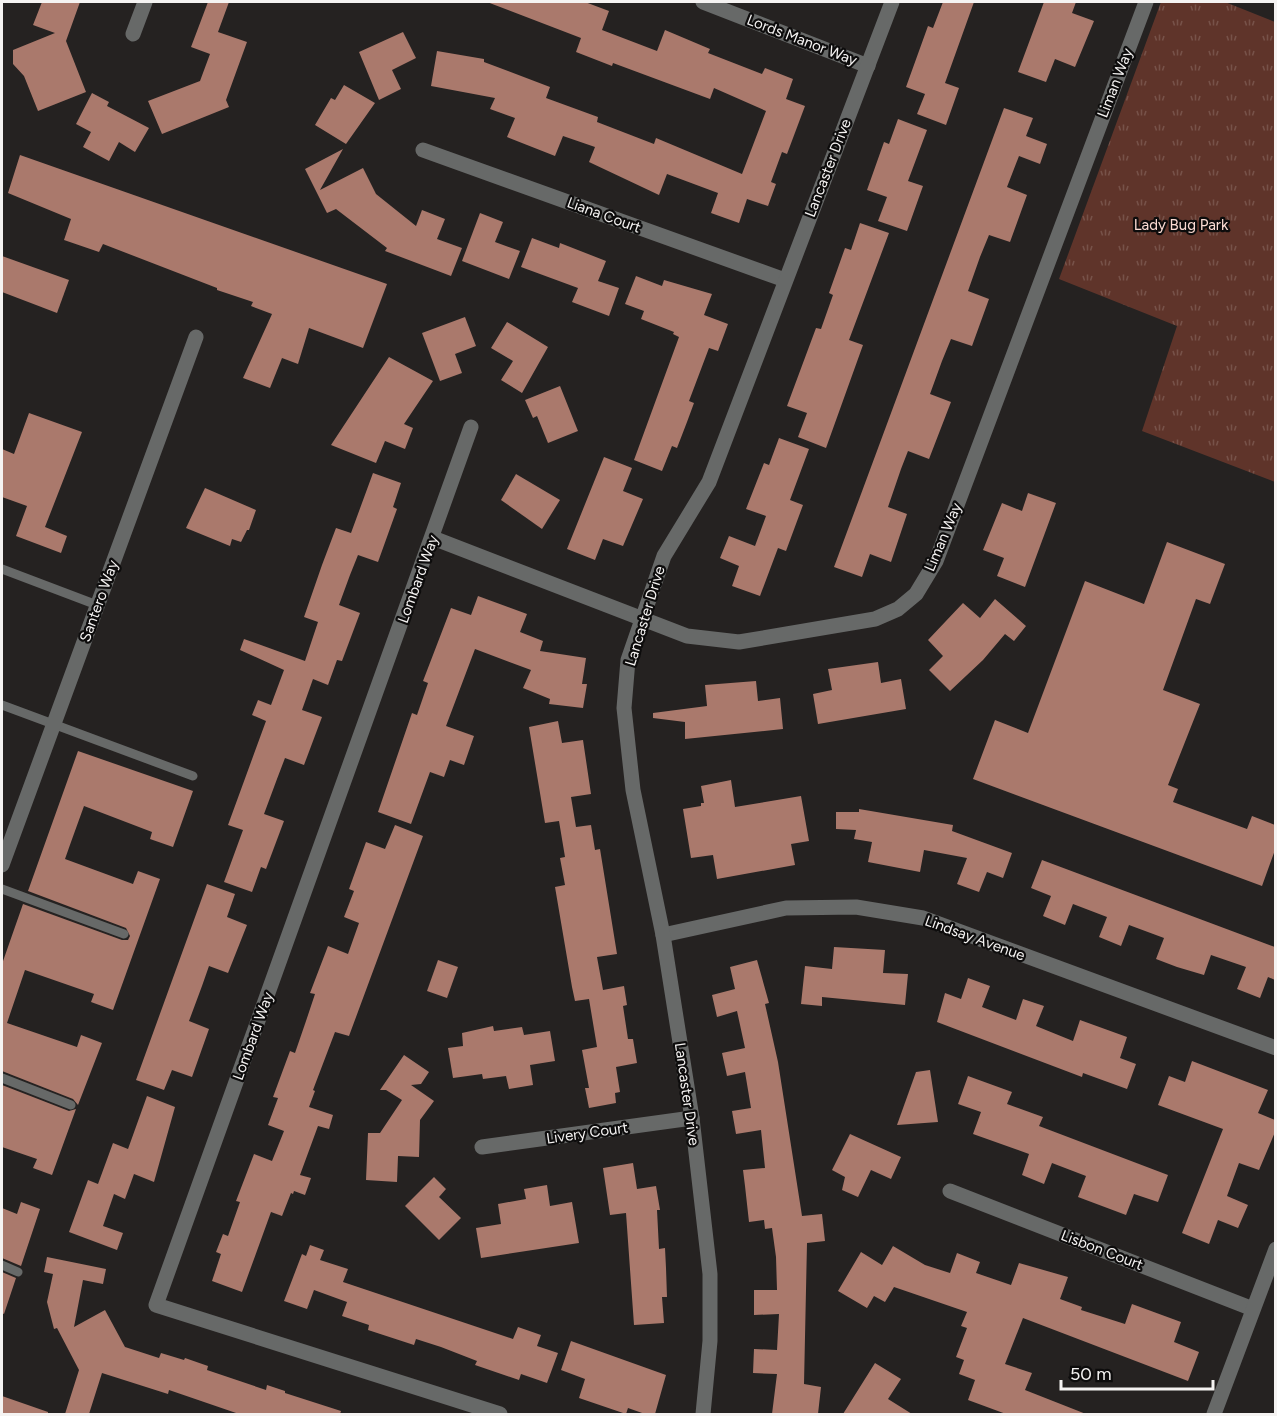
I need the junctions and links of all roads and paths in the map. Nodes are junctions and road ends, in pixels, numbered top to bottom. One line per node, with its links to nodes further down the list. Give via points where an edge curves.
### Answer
1 (145, 2): 5 (street)
2 (703, 2): 6 (street, Lords Manor Way)
3 (892, 2): 6 (street, Lancaster Drive)
4 (1146, 2): 14 (street, Liman Way, via 936,561 916,594 898,609 875,619 739,642 687,636)
5 (133, 34)
6 (868, 66): 8 (street, Lancaster Drive)
7 (423, 150): 8 (street, Liana Court)
8 (785, 280): 14 (street, Lancaster Drive, via 709,482 664,556)
9 (196, 337): 13 (street, Santero Way)
10 (471, 427): 11 (street, Lombard Way)
11 (433, 538): 14 (street, Liman Way); 32 (street, Lombard Way, via 156,1305)
12 (2, 568): 13 (lane)
13 (97, 605): 16 (street, Santero Way)
14 (641, 620): 21 (street, Lancaster Drive, via 628,660 624,708 633,790)
15 (2, 705): 16 (lane)
16 (54, 724): 17 (lane); 18 (street, Santero Way)
17 (193, 777)
18 (2, 865)
19 (2, 889): 20 (lane)
20 (124, 934)
21 (663, 935): 22 (street, Lindsay Avenue, via 786,908 856,907 923,918); 25 (street, Lancaster Drive)
22 (1275, 1048)
23 (2, 1077): 24 (lane)
24 (71, 1105)
25 (692, 1118): 26 (street, Livery Court); 33 (street, Lancaster Drive, via 710,1274 710,1341)
26 (482, 1147)
27 (950, 1191): 31 (street, Lisbon Court)
28 (1275, 1249): 31 (street)
29 (2, 1265): 30 (lane)
30 (18, 1272)
31 (1253, 1309): 34 (street)
32 (501, 1414)
33 (703, 1414)
34 (1214, 1414)

